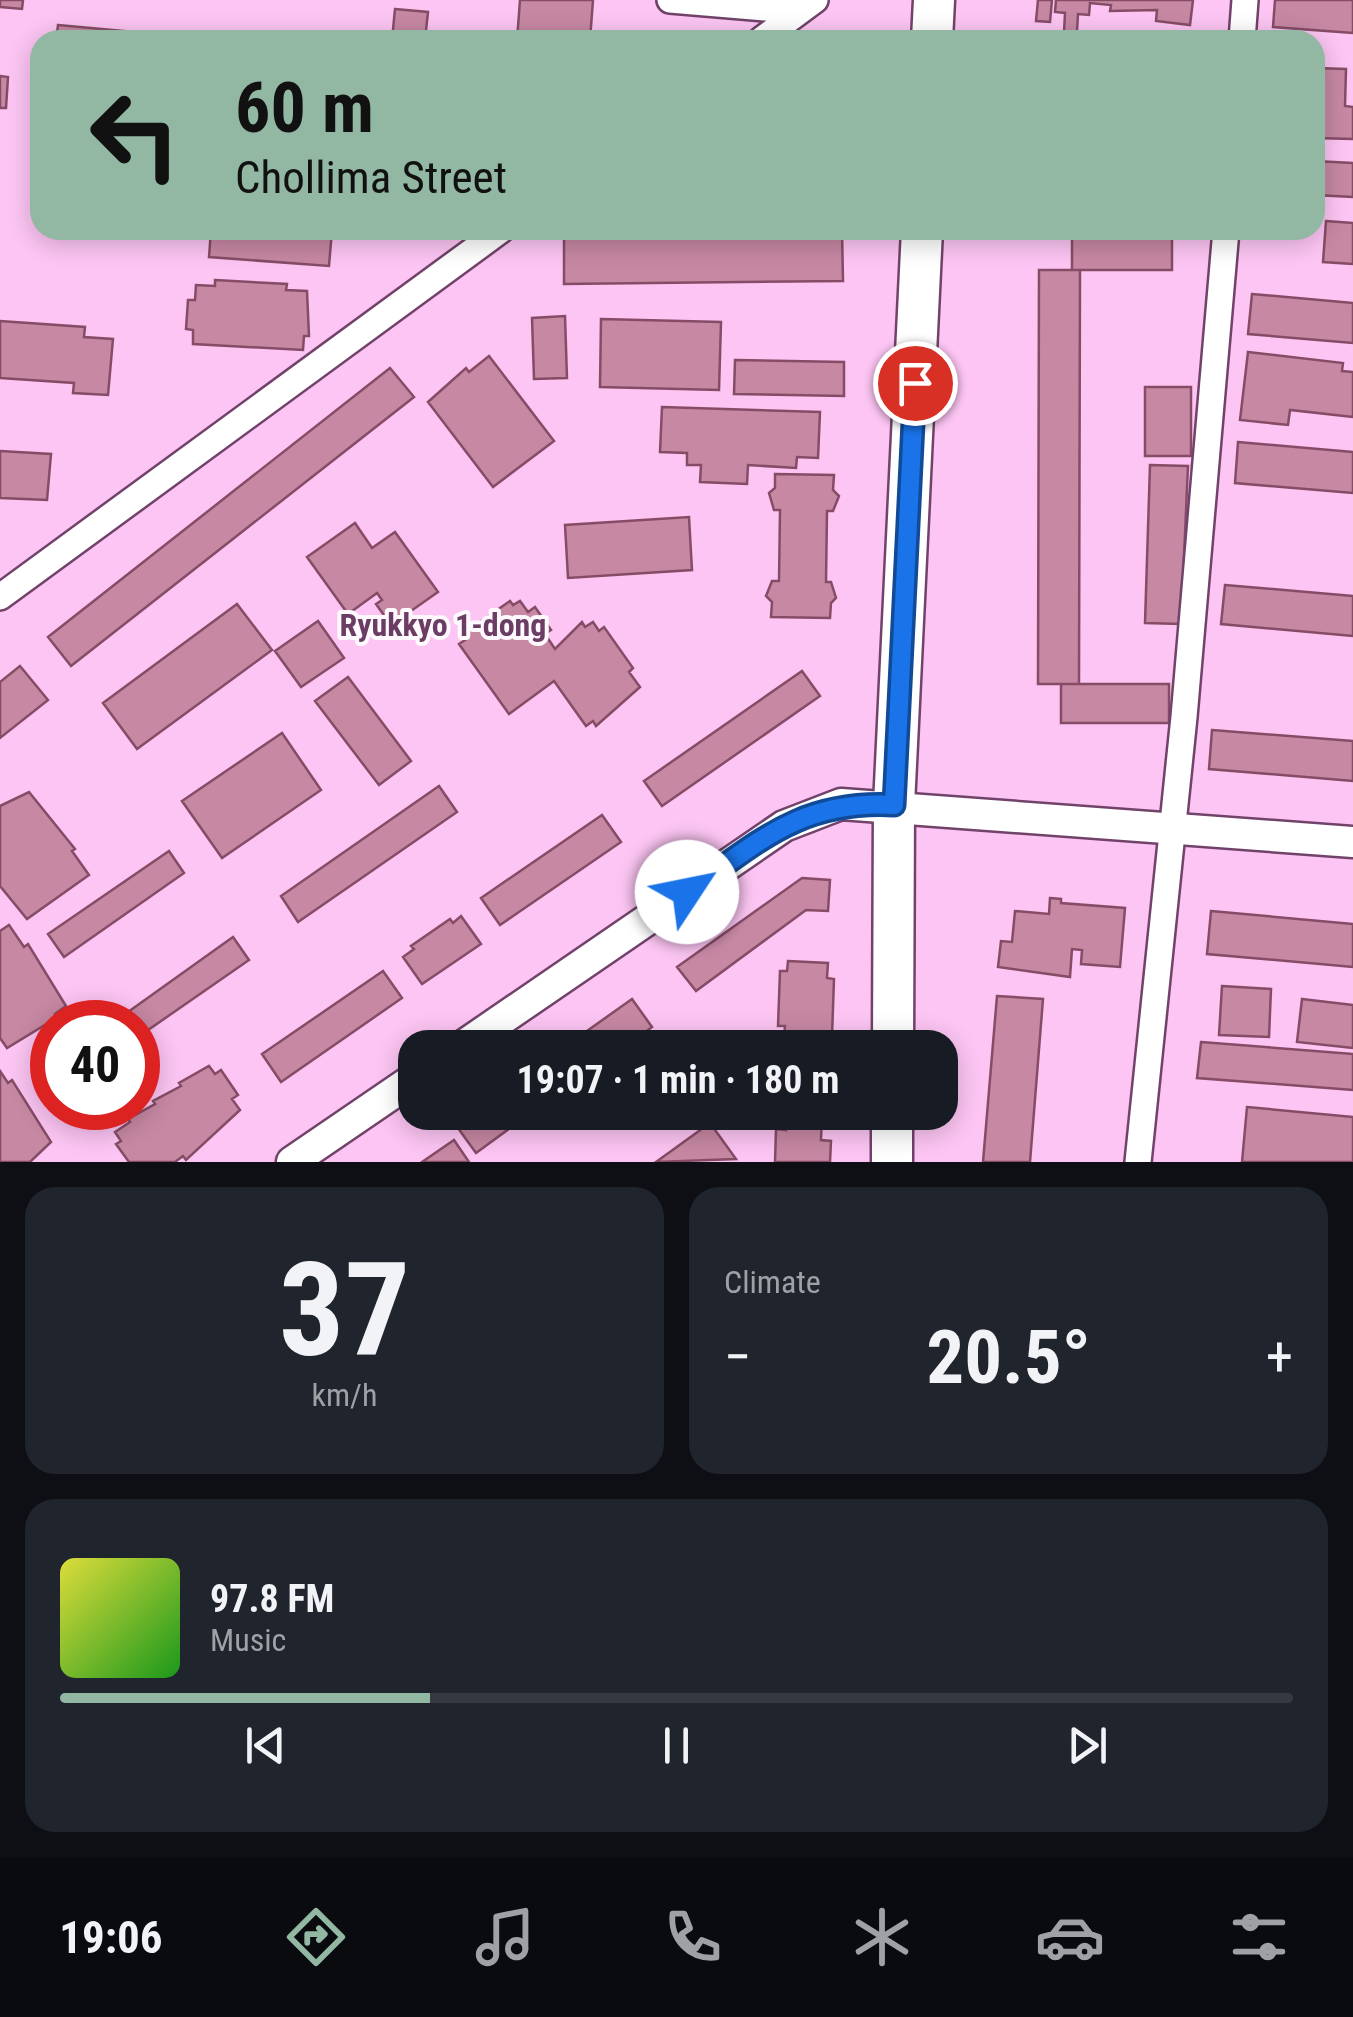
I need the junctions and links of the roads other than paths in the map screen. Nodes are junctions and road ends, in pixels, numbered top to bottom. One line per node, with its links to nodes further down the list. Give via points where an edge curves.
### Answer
1 (670, 0): 4 (street)
2 (934, 0): 6 (highway)
3 (1246, 0): 7 (street)
4 (808, 6): 5 (street)
5 (775, 30)
6 (932, 30)
7 (1243, 30)
8 (488, 240): 11 (street)
9 (922, 240): 12 (highway)
10 (1225, 240): 13 (street)
11 (0, 598)
12 (894, 805): 13 (street); 15 (street, via 840,804 800,817); 16 (highway)
13 (1170, 827): 14 (street); 21 (street)
14 (1353, 842)
15 (486, 1030)
16 (893, 1030)
17 (398, 1090): 19 (street)
18 (892, 1130): 20 (highway)
19 (292, 1162)
20 (892, 1162)
21 (1138, 1162)

